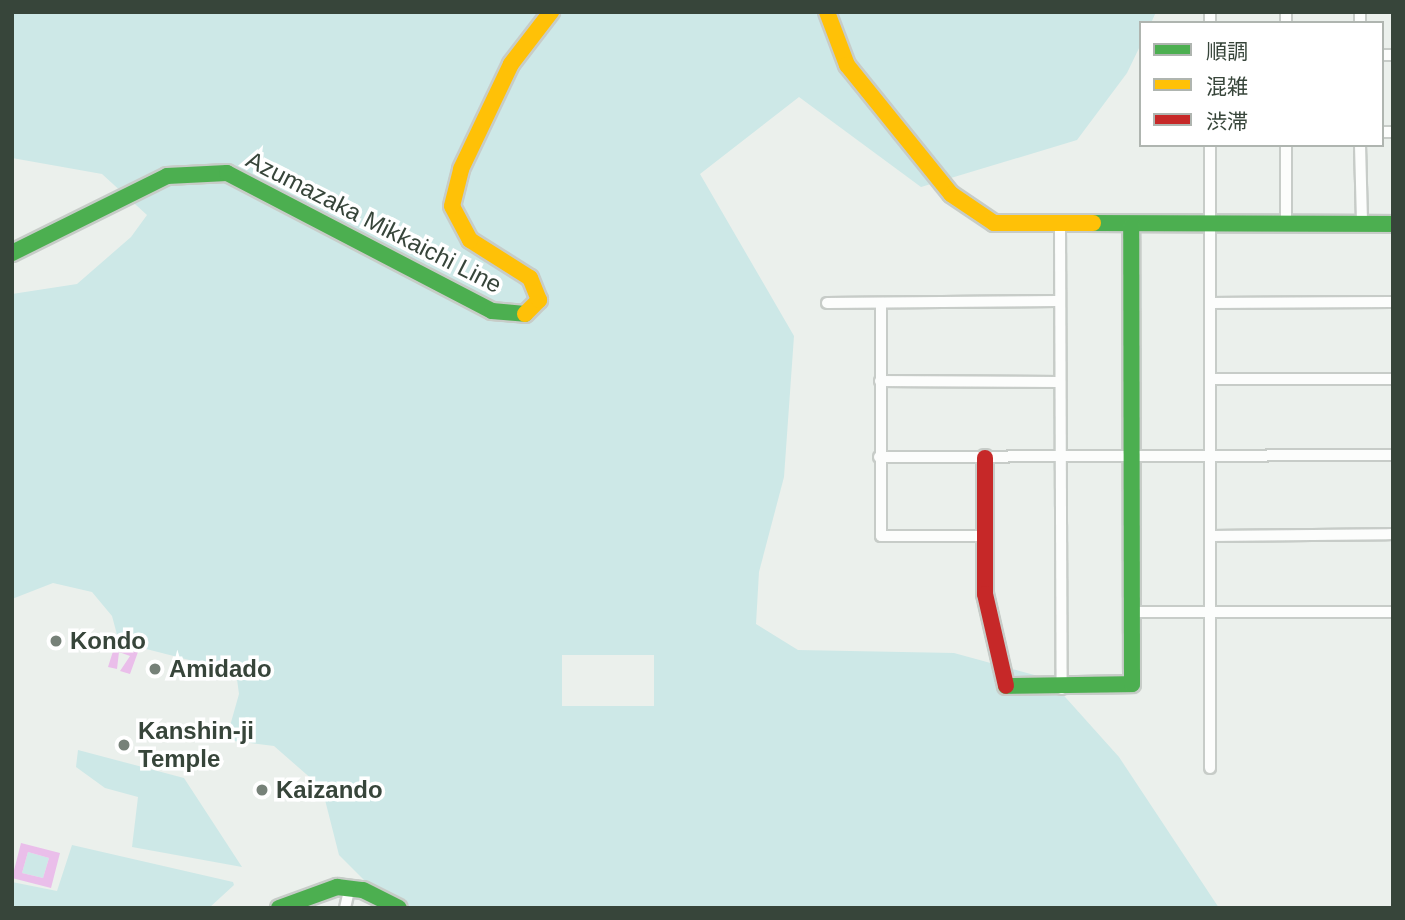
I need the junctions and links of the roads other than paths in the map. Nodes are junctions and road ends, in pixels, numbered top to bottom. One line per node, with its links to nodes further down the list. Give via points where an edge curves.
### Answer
1 (551, 12): 12 (main road, Azumazaka Mikkaichi Line, via 511,64 461,169 452,206 470,240 530,278 539,300 533,312 516,316 492,311 227,173 167,176)
2 (827, 12): 10 (main road, via 847,65 961,204 994,223)
3 (1210, 147): 9 (street)
4 (1286, 147): 6 (street)
5 (1360, 147): 7 (street)
6 (1286, 224): 7 (main road); 9 (main road)
7 (1362, 224): 8 (main road)
8 (1393, 224)
9 (1209, 225): 11 (main road); 17 (street)
10 (1060, 226): 11 (main road); 13 (street)
11 (1131, 226): 24 (main road)
12 (12, 253)
13 (1057, 301): 16 (street); 21 (street)
14 (1393, 302): 17 (street)
15 (827, 303): 16 (street)
16 (881, 303): 20 (street)
17 (1210, 303): 18 (street)
18 (1210, 379): 19 (street); 23 (street)
19 (1393, 379)
20 (880, 381): 21 (street); 25 (street)
21 (1059, 382): 26 (street)
22 (1393, 454): 23 (street)
23 (1209, 455): 24 (street); 30 (street)
24 (1133, 456): 26 (street); 32 (main road)
25 (880, 457): 27 (street); 29 (street, via 881,536)
26 (1061, 457): 27 (street); 34 (street)
27 (985, 458): 29 (main road)
28 (1393, 534): 30 (street)
29 (984, 536): 34 (main road, via 985,594 1007,691)
30 (1211, 536): 33 (street)
31 (1393, 611): 33 (street)
32 (1134, 612): 33 (street); 34 (main road, via 1132,684)
33 (1210, 613): 35 (street)
34 (1062, 689)
35 (1210, 768)
36 (350, 887): 37 (main road, via 317,891); 38 (street); 39 (main road)
37 (279, 908)
38 (345, 908)
39 (399, 908)

